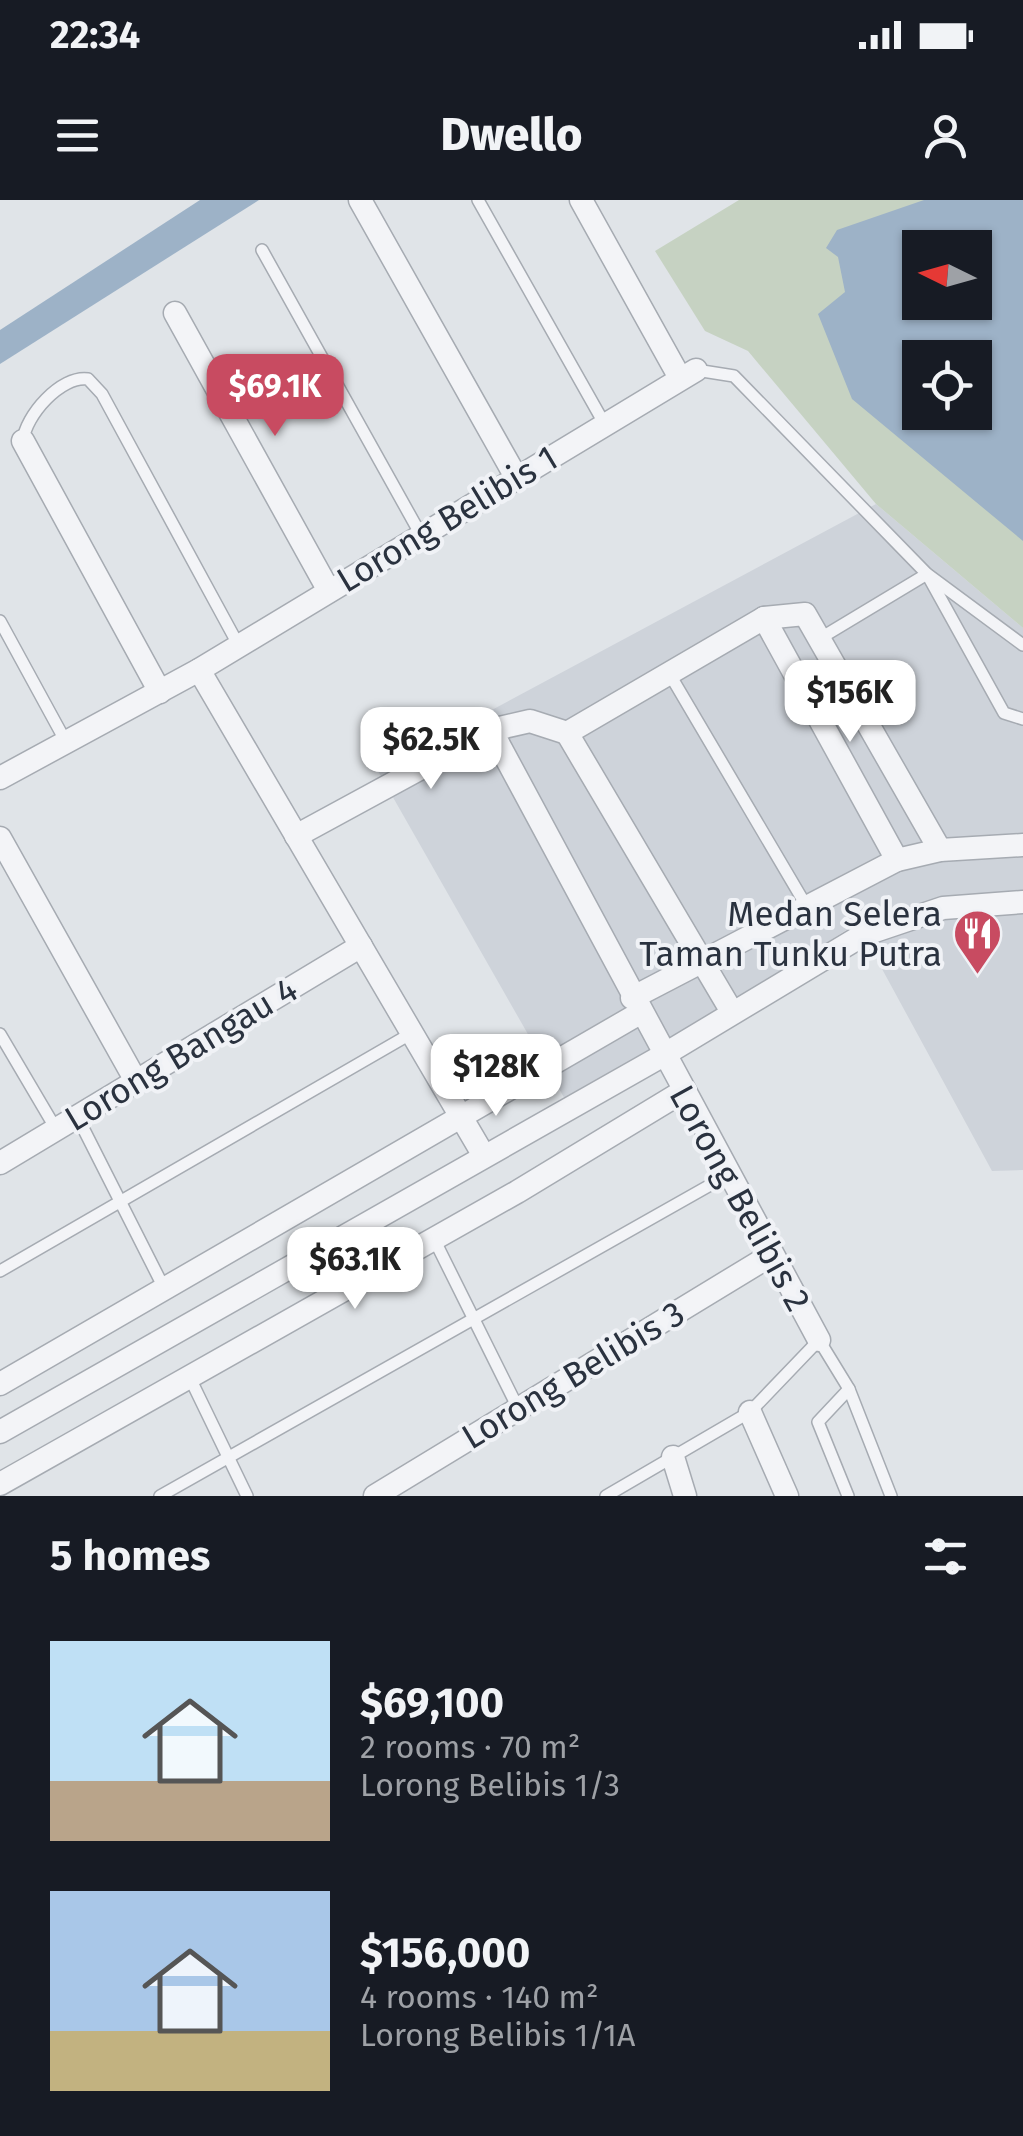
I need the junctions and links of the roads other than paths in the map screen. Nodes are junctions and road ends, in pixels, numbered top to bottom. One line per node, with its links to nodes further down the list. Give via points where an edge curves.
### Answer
1 (360, 200): 9 (street)
2 (478, 200): 7 (lane)
3 (580, 200): 6 (street)
4 (262, 250): 10 (lane)
5 (175, 313): 12 (street)
6 (688, 374): 7 (street, Lorong Belibis 1); 11 (lane, via 734,376)
7 (604, 423): 9 (street, Lorong Belibis 1)
8 (23, 441): 17 (lane, via 42,406 68,382 88,379); 20 (street)
9 (516, 477): 10 (street, Lorong Belibis 1)
10 (421, 535): 12 (street, Lorong Belibis 1)
11 (927, 574): 15 (lane); 16 (lane); 21 (lane, via 1004,713)
12 (330, 591): 17 (street, Lorong Belibis 1)
13 (764, 618): 15 (street, via 805,614); 19 (street); 30 (street)
14 (0, 621): 24 (lane)
15 (819, 639): 29 (street)
16 (1023, 645)
17 (239, 646): 18 (street, Lorong Belibis 1)
18 (199, 670): 20 (street, Lorong Belibis 1); 26 (street)
19 (669, 674): 23 (street); 32 (lane)
20 (160, 692): 24 (street, Lorong Belibis 1)
21 (1023, 719)
22 (491, 730): 23 (street, via 530,721); 26 (street); 35 (street, Lorong Belibis 2)
23 (567, 733): 34 (street)
24 (66, 742): 25 (street, Lorong Belibis 1)
25 (0, 778)
26 (296, 836): 33 (street)
27 (1023, 845): 29 (street)
28 (2, 846): 40 (street)
29 (940, 850): 30 (street)
30 (897, 860): 32 (street)
31 (1023, 902): 36 (street, via 943,908 902,919)
32 (807, 907): 34 (street)
33 (361, 946): 37 (street); 40 (street, Lorong Bangau 4)
34 (702, 962): 35 (street); 36 (street)
35 (636, 1006): 39 (street, Lorong Belibis 2); 42 (street)
36 (732, 1012): 39 (street)
37 (412, 1033): 42 (street); 48 (lane)
38 (0, 1034): 44 (lane)
39 (662, 1056): 41 (street, Lorong Belibis 2); 45 (street)
40 (136, 1081): 43 (street, Lorong Bangau 4)
41 (682, 1092): 47 (street, Lorong Belibis 2); 49 (street)
42 (460, 1115): 45 (street); 52 (street)
43 (77, 1116): 44 (street, Lorong Bangau 4); 48 (lane)
44 (56, 1129): 46 (street, Lorong Bangau 4)
45 (484, 1156): 60 (street)
46 (0, 1162)
47 (728, 1176): 50 (street, Lorong Belibis 2); 53 (lane)
48 (120, 1202): 51 (lane); 52 (lane)
49 (434, 1239): 53 (lane); 55 (street)
50 (772, 1256): 54 (street, Lorong Belibis 2); 58 (street, Lorong Belibis 3)
51 (0, 1271)
52 (164, 1288): 56 (street)
53 (475, 1319): 58 (lane); 61 (lane)
54 (819, 1340): 57 (lane); 59 (lane)
55 (188, 1374): 61 (lane); 63 (street)
56 (0, 1384)
57 (849, 1388): 70 (lane, via 818,1422); 71 (lane)
58 (518, 1408): 66 (street, Lorong Belibis 3)
59 (750, 1412): 62 (lane); 69 (street)
60 (0, 1432)
61 (228, 1456): 64 (lane); 65 (lane)
62 (673, 1457): 67 (lane); 68 (street)
63 (0, 1484)
64 (160, 1496)
65 (247, 1496)
66 (375, 1496)
67 (606, 1496)
68 (685, 1496)
69 (787, 1496)
70 (848, 1496)
71 (892, 1496)

